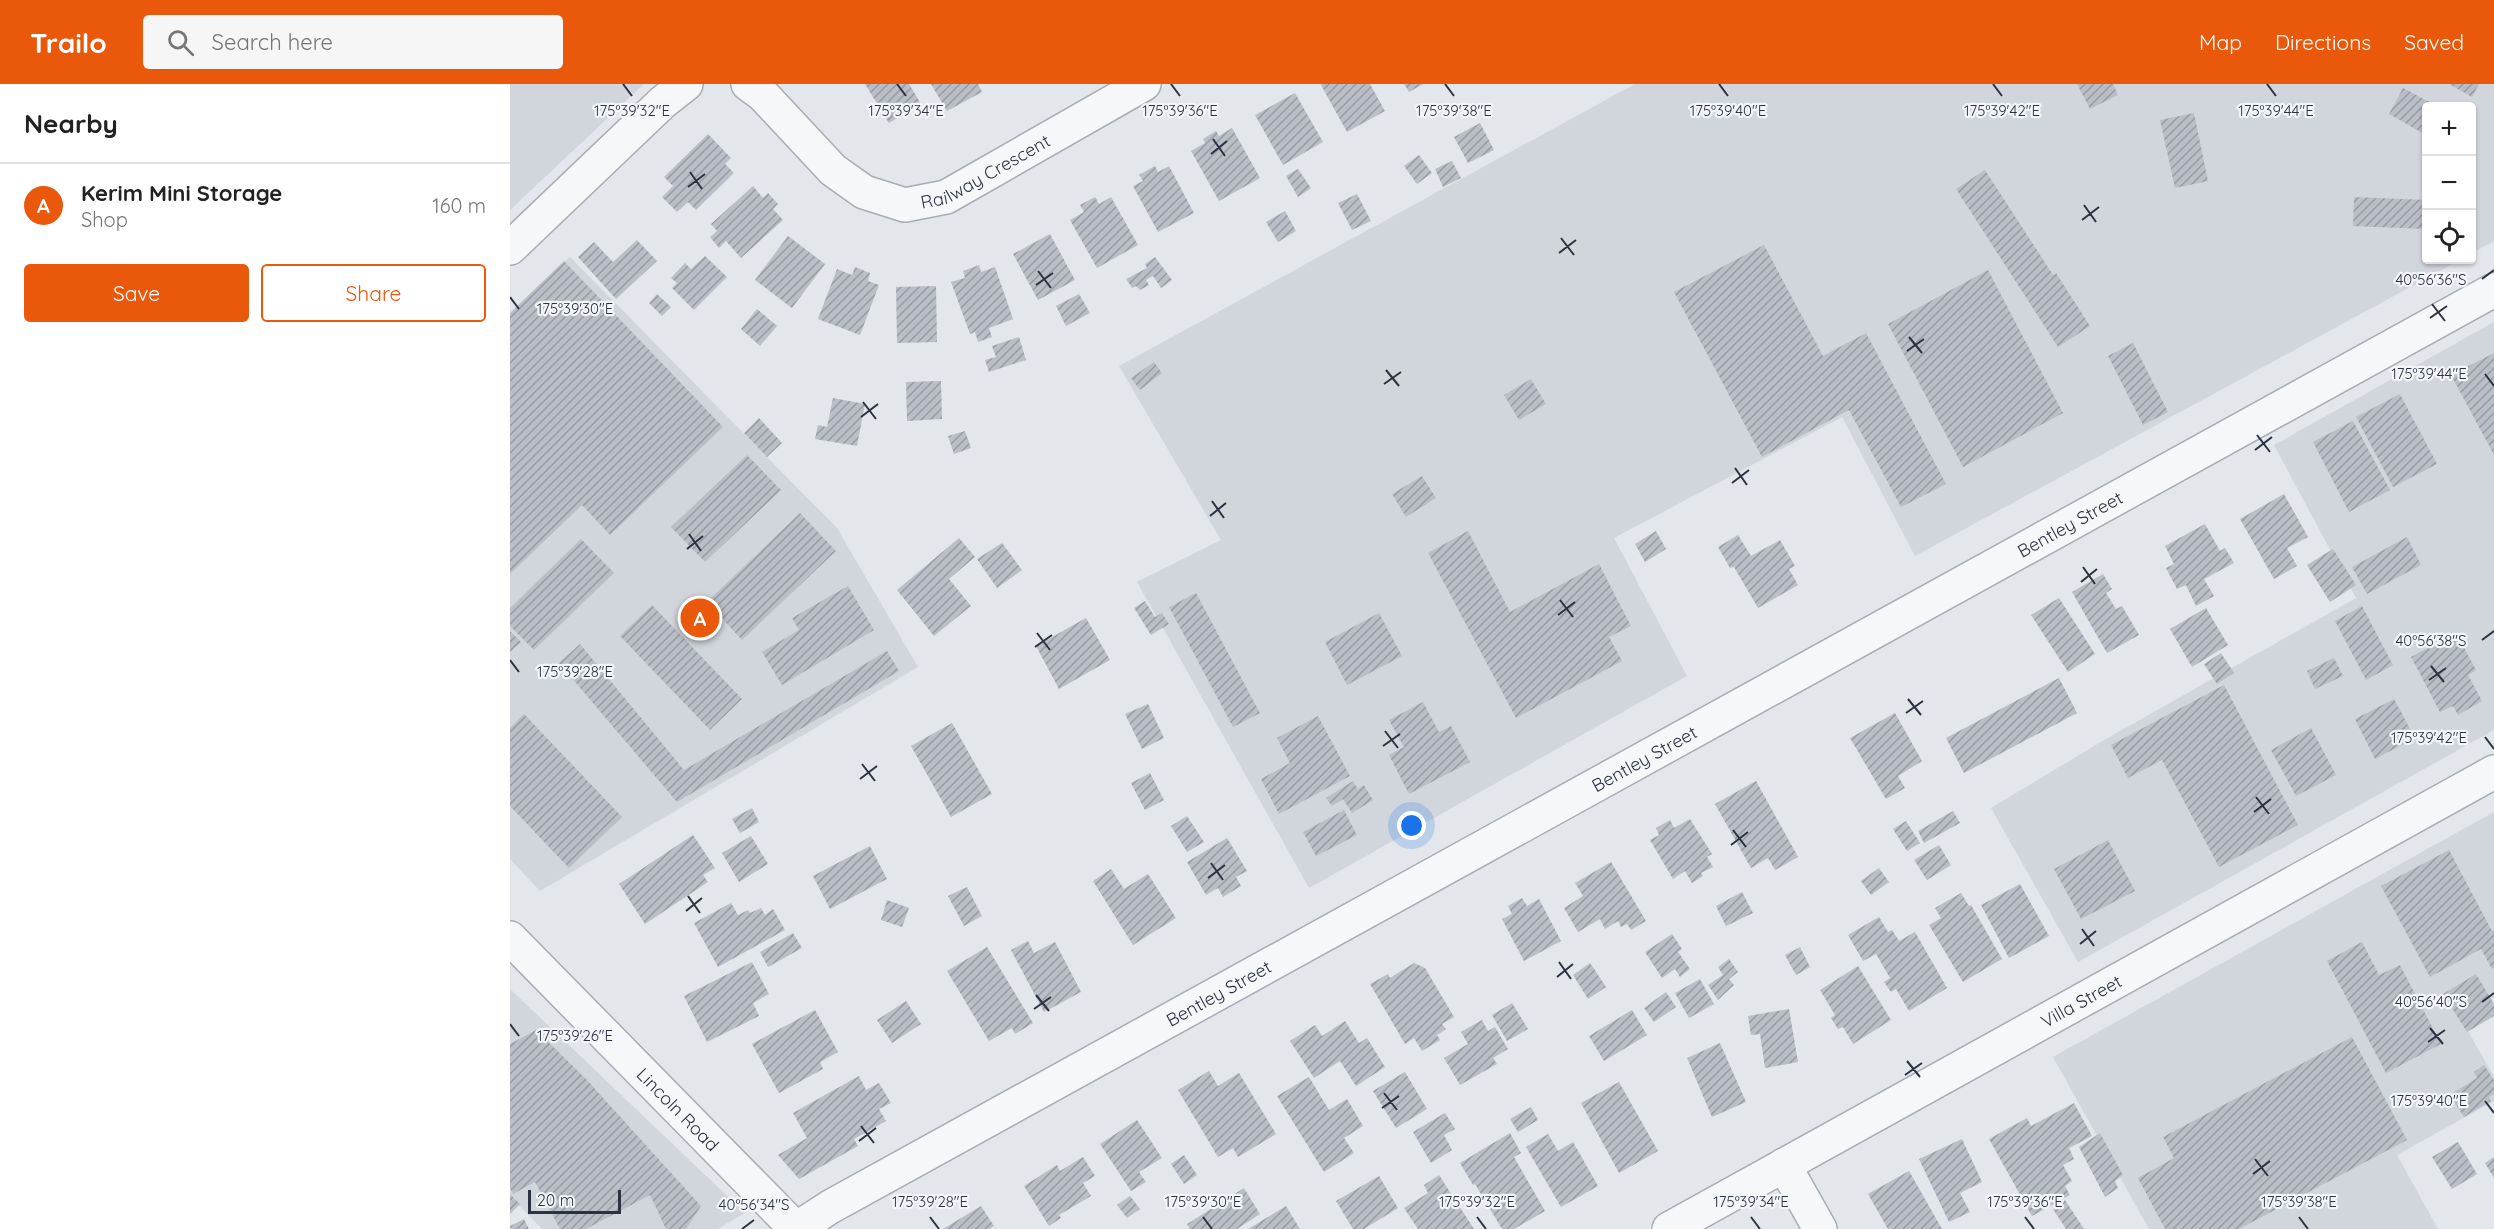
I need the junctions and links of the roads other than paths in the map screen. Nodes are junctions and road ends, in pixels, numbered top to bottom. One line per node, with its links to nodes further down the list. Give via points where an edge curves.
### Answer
1 (686, 84): 4 (street)
2 (748, 84): 3 (street, Railway Crescent, via 833,170 864,192 905,205 946,197)
3 (1144, 84)
4 (510, 248)
5 (2494, 290): 9 (street, Bentley Street)
6 (2494, 772): 8 (street, Villa Street)
7 (510, 938): 9 (street, Lincoln Road)
8 (1784, 1165): 10 (street, Villa Street); 11 (street)
9 (796, 1229)
10 (1668, 1229)
11 (1820, 1229)

